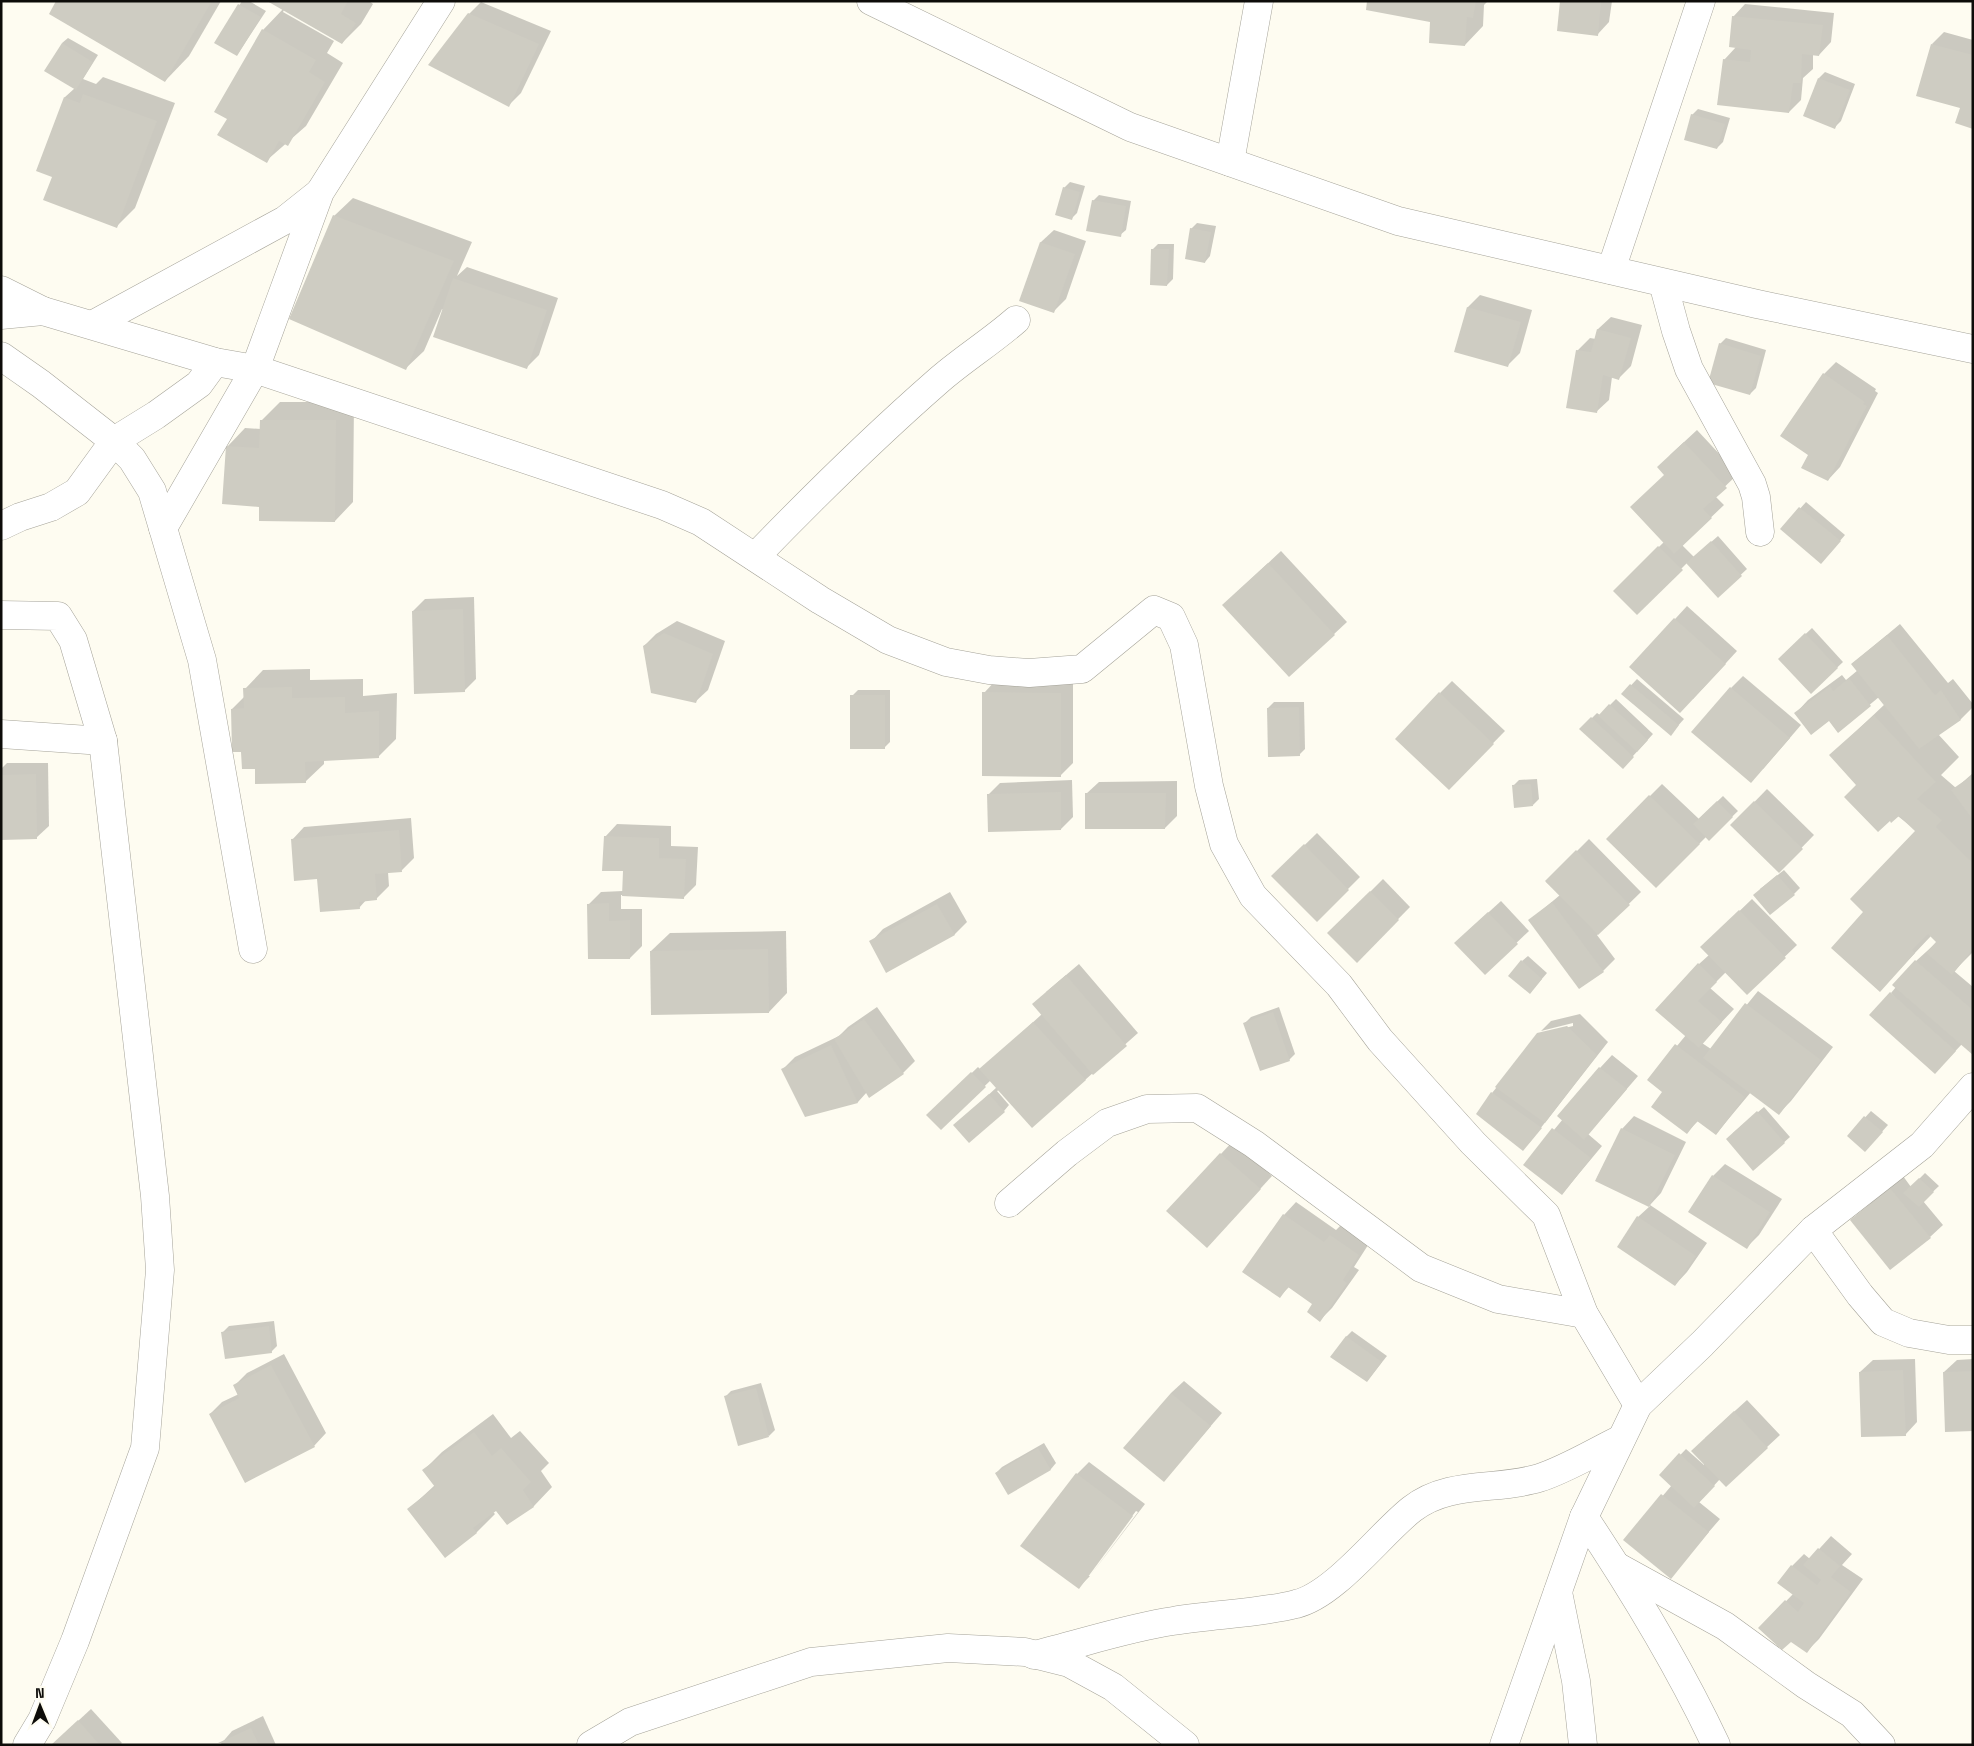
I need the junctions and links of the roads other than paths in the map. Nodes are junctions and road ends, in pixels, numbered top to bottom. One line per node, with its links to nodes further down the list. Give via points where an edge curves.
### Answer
1 (441, 1): 6 (street)
2 (871, 1): 5 (street, via 1130,127)
3 (1259, 1): 5 (street)
4 (1701, 1): 7 (street)
5 (1230, 162): 7 (street, via 1398,221)
6 (320, 192): 13 (street, via 285,220); 17 (street)
7 (1611, 270): 8 (street)
8 (1664, 283): 14 (street); 21 (street, via 1689,369 1752,484)
9 (1, 290): 10 (street)
10 (42, 311): 11 (street); 13 (street)
11 (1, 315)
12 (1016, 320): 22 (street, via 940,379 854,456)
13 (94, 324): 16 (street)
14 (1973, 348)
15 (1, 356): 18 (street)
16 (215, 362): 17 (street); 18 (street, via 199,384)
17 (255, 369): 20 (street); 22 (street, via 662,506 701,522)
18 (114, 440): 19 (street, via 78,492 51,507); 20 (street, via 132,459 152,491)
19 (1, 526)
20 (163, 528): 26 (street, via 202,660)
21 (1760, 532)
22 (755, 557): 30 (street, via 888,640 946,662 990,670 1029,673 1082,669 1154,610 1171,617 1184,645 1209,786 1224,844 1253,896 1339,985 1380,1040 1473,1144 1546,1215)
23 (1, 615): 25 (street, via 58,616 73,640)
24 (1, 734): 25 (street)
25 (104, 741): 38 (street, via 155,1196 160,1270 145,1448 74,1641 42,1720)
26 (253, 949)
27 (1973, 1087): 29 (street, via 1922,1145)
28 (1009, 1203): 30 (street, via 1067,1153 1107,1124 1147,1108 1197,1108 1254,1144 1422,1268 1498,1300)
29 (1813, 1230): 31 (street, via 1883,1322 1909,1333 1949,1340); 32 (street)
30 (1584, 1314): 32 (street)
31 (1973, 1340)
32 (1638, 1405): 33 (street)
33 (1621, 1439): 34 (street); 37 (street, via 1540,1478 1497,1487 1458,1488 1430,1498 1414,1508 1321,1591 1298,1604 1171,1621)
34 (1584, 1517): 35 (street); 36 (street)
35 (1618, 1567): 43 (street, via 1701,1712); 44 (street, via 1725,1626 1852,1714)
36 (1558, 1592): 41 (street); 42 (street, via 1576,1681)
37 (1034, 1655): 39 (street, via 948,1648 811,1662 630,1722); 40 (street, via 1069,1663 1114,1688)
38 (28, 1745)
39 (591, 1745)
40 (1185, 1745)
41 (1504, 1745)
42 (1583, 1745)
43 (1716, 1745)
44 (1881, 1745)

